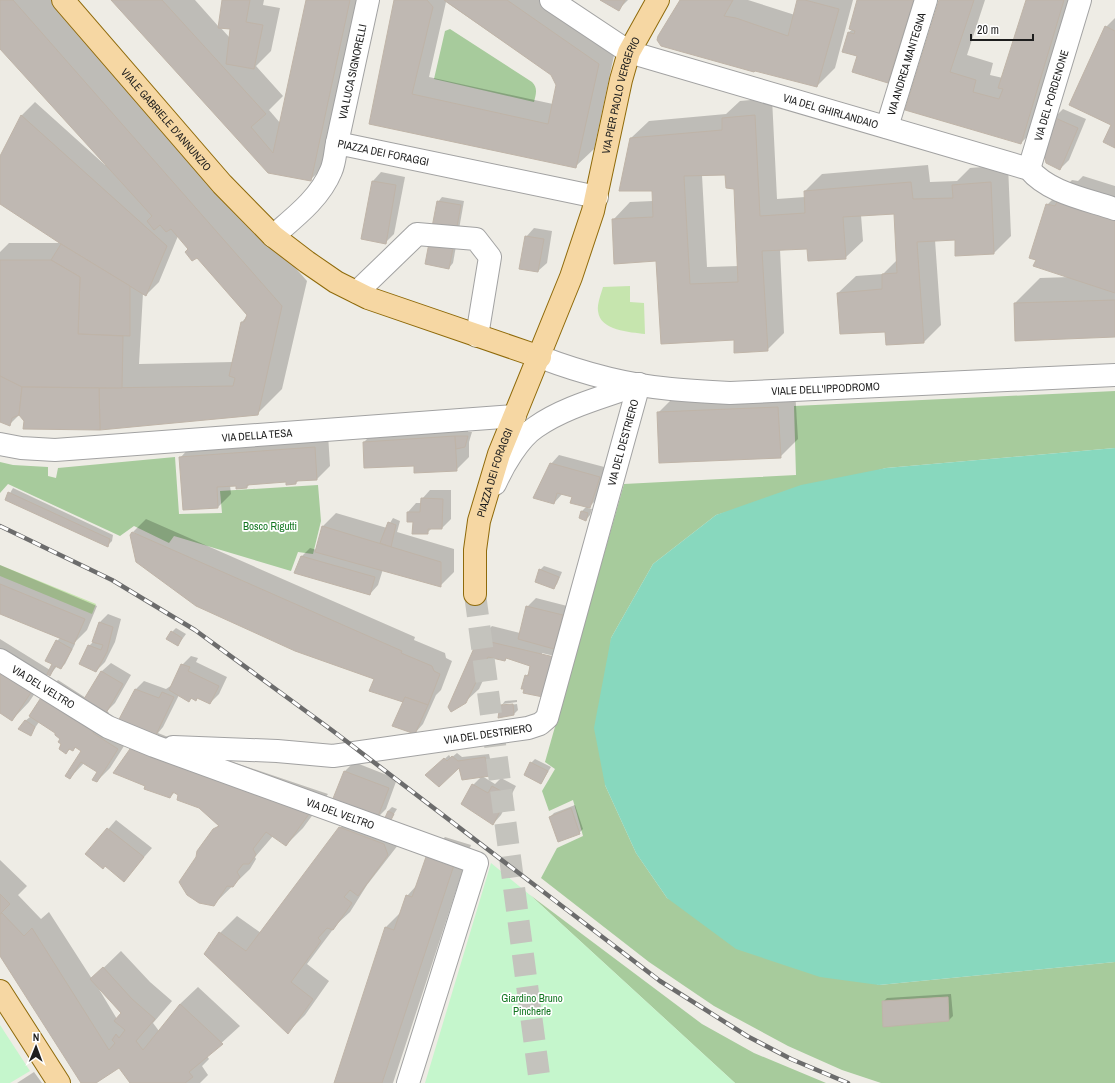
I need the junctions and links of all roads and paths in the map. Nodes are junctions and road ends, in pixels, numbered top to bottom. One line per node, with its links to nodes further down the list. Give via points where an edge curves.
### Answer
1 (63, 0): 13 (main road, VIALE GABRIELE D'ANNUNZIO, via 222,184)
2 (368, 0): 9 (street, VIA LUCA SIGNORELLI)
3 (551, 0): 7 (street, VIA DEL GHIRLANDAIO)
4 (658, 0): 7 (main road, VIA PIER PAOLO VERGERIO)
5 (926, 0): 8 (street, VIA ANDREA MANTEGNA)
6 (1080, 0): 10 (street, VIA DEL PORDENONE)
7 (629, 52): 8 (street, VIA DEL GHIRLANDAIO); 11 (main road, VIA PIER PAOLO VERGERIO)
8 (887, 127): 10 (street, VIA DEL GHIRLANDAIO)
9 (337, 143): 11 (street, PIAZZA DEI FORAGGI); 13 (street, PIAZZA DEI FORAGGI, via 332,170 324,187 304,209)
10 (1030, 168): 12 (street, via 1037,178 1049,186)
11 (597, 197): 16 (main road, PIAZZA DEI FORAGGI, via 571,277)
12 (1115, 209)
13 (273, 236): 14 (main road, via 336,282)
14 (357, 292): 15 (main road); 15 (street, via 417,234 476,239 490,257)
15 (477, 336): 16 (main road)
16 (540, 357): 18 (street, VIALE DELL'IPPODROMO, via 573,370); 19 (main road, PIAZZA DEI FORAGGI)
17 (1115, 374): 18 (street, VIALE DELL'IPPODROMO, via 730,393)
18 (639, 384): 21 (street, via 559,414 535,427 516,448 499,474); 24 (street, VIA DEL DESTRIERO, via 546,718 540,724 528,728 333,756)
19 (515, 416): 20 (street, VIA DELLA TESA, via 54,450); 21 (main road, PIAZZA DEI FORAGGI)
20 (0, 444)
21 (479, 520): 22 (main road, PIAZZA DEI FORAGGI, via 475,556)
22 (475, 594)
23 (0, 660): 24 (street, VIA DEL VELTRO, via 108,727)
24 (154, 746): 27 (street, VIA DEL VELTRO, via 477,863)
25 (0, 991): 26 (main road)
26 (59, 1083)
27 (408, 1083)

